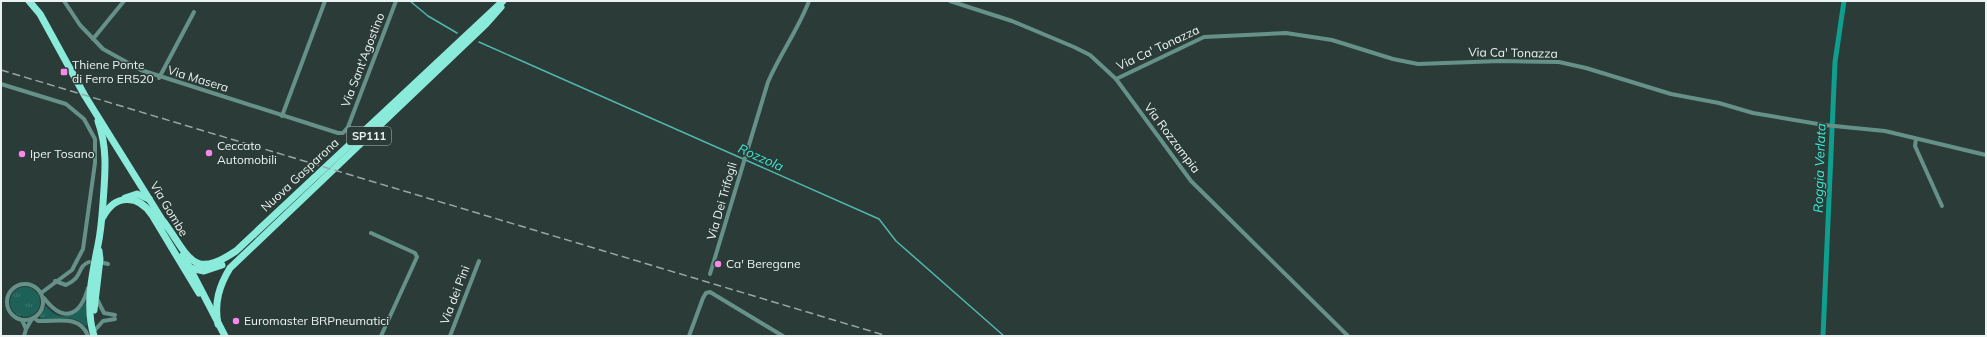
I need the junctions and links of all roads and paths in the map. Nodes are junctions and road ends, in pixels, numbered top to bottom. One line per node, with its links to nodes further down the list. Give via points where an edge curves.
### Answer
1 (29, 1): 12 (main road)
2 (35, 1): 12 (main road)
3 (64, 1): 13 (street, Via Masera)
4 (124, 1): 13 (street)
5 (325, 1): 18 (street)
6 (396, 1): 19 (street, Via Sant'Agostino)
7 (503, 1): 29 (main road, Nuova Gasparona / SP111)
8 (506, 1): 41 (main road, Nuova Gasparona / SP111, via 486,24 230,268 216,301)
9 (809, 1): 35 (street, Via Dei Trifogli, via 796,31 772,72)
10 (950, 1): 15 (street, Via Rozzampia, via 1012,21 1074,46 1090,55)
11 (194, 12): 14 (street)
12 (40, 14): 17 (main road, Via Gombe)
13 (93, 39): 14 (street, Via Masera, via 113,56)
14 (159, 78): 18 (street, Via Masera)
15 (1116, 79): 20 (street, Via Ca' Tonazza, via 1204,36 1286,33 1332,40 1418,64 1559,62 1671,94 1784,119 1885,131); 51 (street, Via Rozzampia, via 1191,181)
16 (1, 84): 36 (street, via 66,104 84,119 95,139 95,163 83,249 72,270)
17 (93, 110): 22 (main road, Via Gombe); 25 (main road, via 104,140 106,154)
18 (282, 116): 19 (street, Via Masera, via 338,133 343,133)
19 (348, 127)
20 (1916, 139): 21 (street, Via Ca' Tonazza); 24 (street, via 1915,146)
21 (1986, 155)
22 (151, 200): 23 (main road, via 136,194); 26 (main road, Via Gombe)
23 (115, 203): 25 (main road); 30 (main road, via 133,200 143,204)
24 (1942, 206)
25 (102, 219): 28 (main road)
26 (164, 222): 29 (main road, Nuova Gasparona / SP111, via 195,263 214,264); 34 (main road, Via Gombe)
27 (371, 233): 47 (street, via 415,253 416,257)
28 (98, 244): 33 (main road); 38 (main road, via 100,258)
29 (236, 251): 34 (main road, SP111, via 218,267 204,271)
30 (176, 253): 34 (main road); 41 (main road)
31 (479, 261): 48 (street, Via dei Pini)
32 (90, 262): 36 (street, via 83,266 78,279 74,282 66,285)
33 (92, 270): 37 (street, via 84,299 80,307 72,312 58,313); 43 (main road, via 90,314)
34 (192, 270): 41 (main road, Via Gombe)
35 (710, 274)
36 (55, 281): 37 (street)
37 (41, 294): 39 (street, via 43,306); 40 (street, via 36,288 26,284 17,286 10,293 7,301 10,311)
38 (97, 295): 43 (main road, via 94,309); 43 (street, via 99,306 104,313 115,317 103,321)
39 (33, 319): 40 (street); 42 (street); 45 (street, via 75,321 84,328)
40 (22, 320): 42 (street)
41 (216, 321): 46 (main road, Via Gombe)
42 (26, 329): 44 (street)
43 (95, 334)
44 (24, 336)
45 (88, 336)
46 (225, 336)
47 (381, 336)
48 (450, 336)
49 (689, 336): 50 (street, via 706,293 710,292)
50 (783, 336)
51 (1348, 336)

